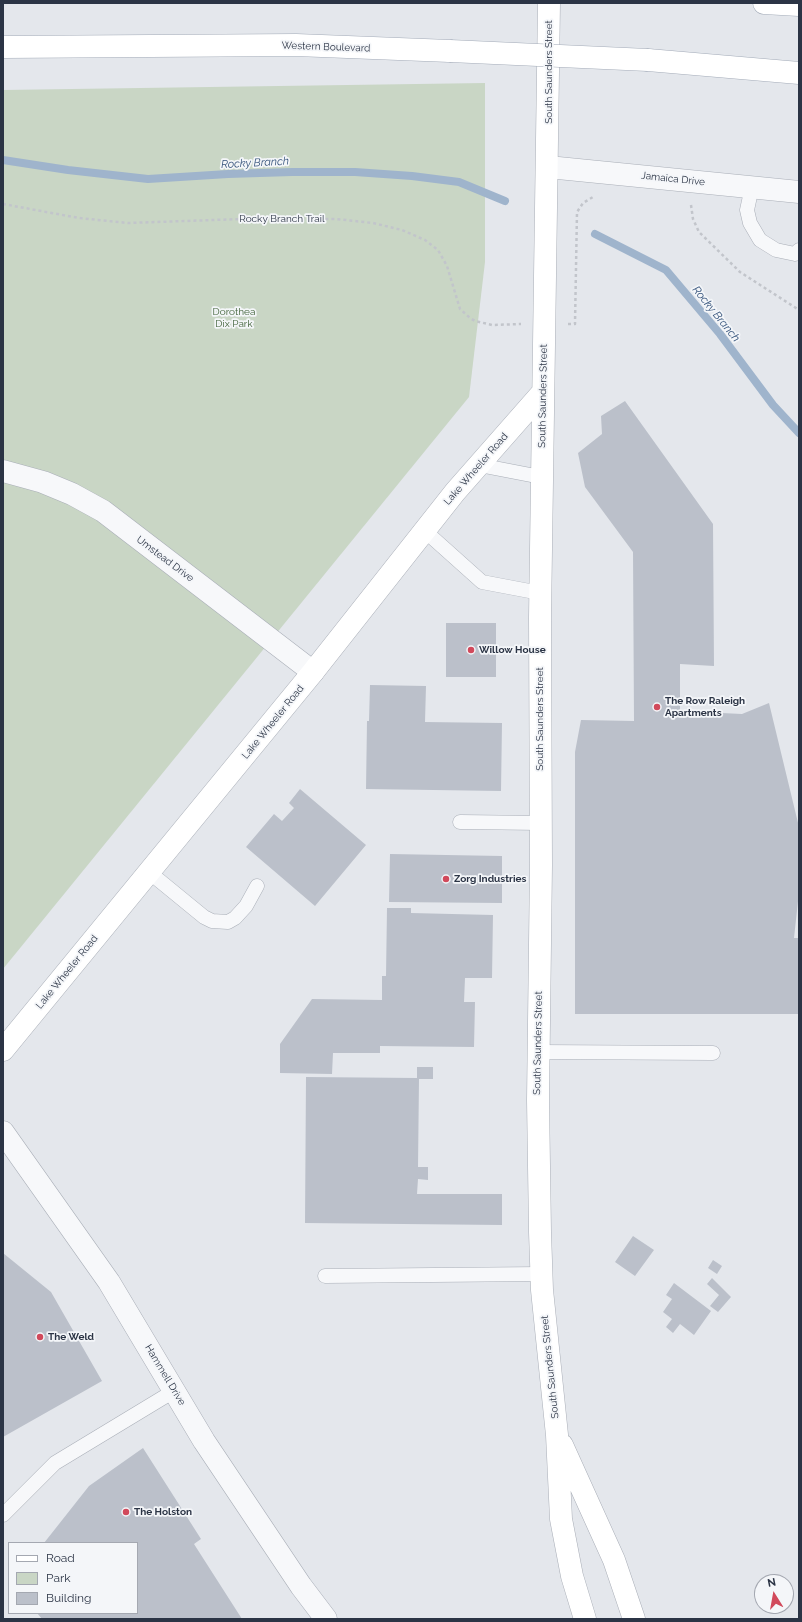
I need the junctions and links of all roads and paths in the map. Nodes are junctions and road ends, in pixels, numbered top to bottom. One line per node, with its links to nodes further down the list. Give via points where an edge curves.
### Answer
1 (549, 3): 6 (main road, South Saunders Street)
2 (764, 3): 3 (main road)
3 (799, 5)
4 (3, 47): 5 (main road, Western Boulevard, bridge, via 296,45 648,60)
5 (799, 73)
6 (548, 167): 7 (street, Jamaica Drive); 16 (main road, South Saunders Street)
7 (752, 187): 8 (street, Jamaica Drive); 12 (lane, via 747,210 750,223 760,240 776,250 795,254)
8 (799, 192)
9 (595, 196): 15 (path, via 583,203 577,212)
10 (684, 202): 13 (path, via 691,203 693,219 699,232 740,272)
11 (3, 204): 14 (path, Rocky Branch Trail, via 79,218 128,223 336,219 373,223 402,230 425,240 440,254 447,266 457,302 465,315 475,321 492,325)
12 (799, 250)
13 (799, 310)
14 (510, 324)
15 (575, 324)
16 (542, 393): 17 (main road, Lake Wheeler Road); 19 (main road, South Saunders Street)
17 (479, 465): 19 (lane); 20 (main road, Lake Wheeler Road)
18 (3, 472): 22 (street, Umstead Drive, via 43,482 72,494 102,511)
19 (542, 477): 21 (main road, South Saunders Street)
20 (424, 531): 21 (lane, via 482,582); 22 (main road, Lake Wheeler Road)
21 (540, 594): 24 (main road, South Saunders Street)
22 (313, 672): 25 (main road, Lake Wheeler Road)
23 (460, 822): 24 (lane)
24 (541, 823): 28 (main road, South Saunders Street)
25 (149, 872): 26 (lane, via 212,921 228,922 235,918 246,906); 27 (main road, Lake Wheeler Road)
26 (257, 886)
27 (3, 1050)
28 (538, 1052): 29 (lane); 31 (main road, South Saunders Street)
29 (713, 1053)
30 (3, 1132): 33 (street, Hammell Drive, via 109,1282)
31 (541, 1274): 32 (lane); 34 (main road, South Saunders Street)
32 (325, 1276)
33 (174, 1391): 35 (lane, via 55,1463); 36 (street, Hammell Drive, via 217,1461)
34 (557, 1435): 37 (main road, South Saunders Street, via 561,1519 572,1576); 38 (main road, South Saunders Street, via 614,1560)
35 (3, 1516)
36 (326, 1619)
37 (585, 1619)
38 (634, 1619)

